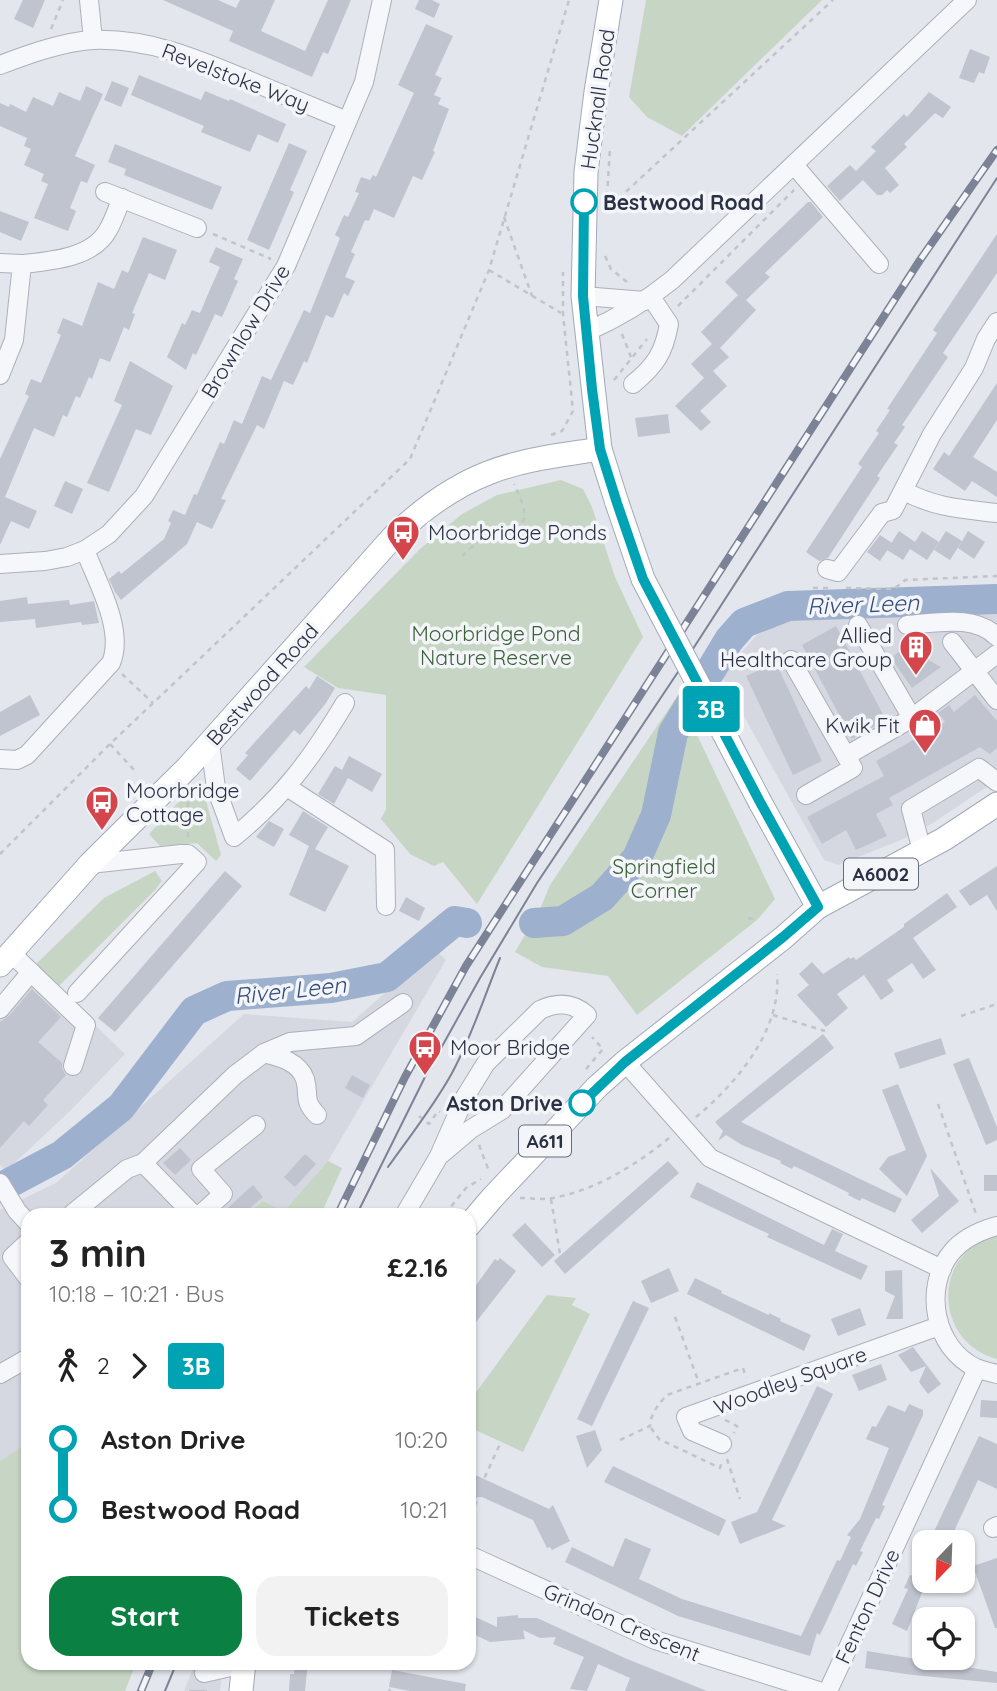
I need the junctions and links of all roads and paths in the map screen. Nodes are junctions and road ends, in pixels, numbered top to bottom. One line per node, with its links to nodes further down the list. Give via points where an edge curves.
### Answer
1 (63, 0): 9 (path)
2 (89, 0): 8 (street)
3 (382, 0): 11 (street, Brownlow Drive, via 368,71)
4 (569, 0): 16 (path)
5 (611, 0): 26 (main road, Hucknall Road, via 586,172)
6 (833, 0): 15 (path)
7 (967, 0): 13 (street)
8 (93, 40): 9 (street, Revelstoke Way); 11 (street, Revelstoke Way, via 160,47)
9 (41, 51): 10 (street, Revelstoke Way)
10 (0, 65)
11 (347, 121): 22 (street, Brownlow Drive)
12 (607, 147): 14 (path, via 611,148)
13 (799, 172): 21 (street); 27 (street); 28 (path)
14 (604, 206)
15 (604, 212)
16 (504, 217): 23 (path); 25 (path)
17 (197, 228): 20 (street, via 113,195 108,231 98,243 86,251); 22 (path)
18 (604, 254): 24 (path, via 611,270)
19 (0, 263): 20 (street)
20 (22, 264): 33 (street, via 15,340)
21 (880, 264)
22 (286, 266): 41 (street, Brownlow Drive, via 144,496 109,534)
23 (489, 270): 25 (path); 56 (path, via 410,459)
24 (629, 283)
25 (532, 296): 36 (path, via 563,314 573,411 562,431)
26 (583, 296): 27 (street); 31 (main road, Hucknall Road)
27 (648, 299): 28 (street); 29 (street)
28 (666, 318): 32 (path); 34 (street, via 669,324 660,354)
29 (617, 319): 31 (street); 32 (path)
30 (997, 322): 39 (street)
31 (586, 332): 35 (main road, Hucknall Road)
32 (631, 357): 35 (path)
33 (0, 375)
34 (633, 384)
35 (593, 400): 37 (main road, Hucknall Road)
36 (549, 436)
37 (600, 449): 38 (main road, Bestwood Road); 74 (main road, bridge, via 643,579)
38 (506, 468): 42 (path, via 526,517 508,531 482,539); 59 (main road, Bestwood Road, via 453,490 413,517)
39 (904, 491): 40 (street, via 925,502); 44 (street, via 838,572)
40 (997, 513)
41 (85, 550): 43 (street, Brownlow Drive, via 45,561); 53 (street, via 115,630 116,652)
42 (462, 556)
43 (0, 565)
44 (827, 569)
45 (997, 576): 46 (path, via 905,580 894,589)
46 (813, 588)
47 (858, 625): 58 (street)
48 (907, 625): 49 (street, via 965,622 987,627)
49 (997, 637)
50 (952, 642): 54 (street)
51 (997, 654): 54 (street)
52 (790, 660): 61 (street)
53 (111, 663): 56 (path); 62 (street, via 27,755)
54 (973, 671): 55 (street); 58 (street)
55 (997, 700)
56 (153, 704): 60 (path)
57 (345, 704): 66 (street)
58 (912, 718): 61 (street)
59 (209, 743): 63 (main road, Bestwood Road); 66 (street, via 216,788 233,837)
60 (110, 744): 64 (path); 70 (path)
61 (846, 756): 67 (street, via 853,768)
62 (0, 759)
63 (188, 767): 71 (path); 72 (main road, Bestwood Road)
64 (136, 772)
65 (997, 782): 69 (street, via 979,768 911,809)
66 (287, 788): 73 (street, via 385,850)
67 (806, 795)
68 (997, 804): 69 (main road, A6002)
69 (922, 851): 74 (main road, A6002)
70 (0, 854)
71 (188, 855): 72 (street); 79 (street, via 197,862)
72 (90, 864): 77 (main road, Bestwood Road)
73 (386, 906)
74 (818, 907): 89 (main road, A611)
75 (748, 918): 76 (path)
76 (757, 920)
77 (6, 959): 78 (street)
78 (31, 972): 82 (street); 90 (street, via 86,1025)
79 (81, 984)
80 (403, 1003): 88 (street, via 356,1036 289,1042)
81 (997, 1004): 84 (path)
82 (0, 1009)
83 (773, 1015): 85 (path)
84 (961, 1016)
85 (825, 1031)
86 (590, 1035): 87 (path)
87 (603, 1049)
88 (264, 1053): 92 (street, via 283,1057 296,1067 305,1079 306,1099); 97 (street)
89 (625, 1062): 105 (main road, A611); 110 (street, via 710,1158)
90 (73, 1066)
91 (938, 1104): 106 (path)
92 (317, 1115)
93 (256, 1125): 102 (street, via 201,1169 223,1194)
94 (452, 1126): 95 (street); 95 (street, via 486,1063 540,1010 550,1005 576,1006 587,1015 502,1110); 96 (street)
95 (471, 1129): 96 (street)
96 (439, 1156): 103 (street)
97 (142, 1163): 100 (street, via 127,1169); 101 (street)
98 (0, 1183): 104 (street)
99 (551, 1199): 108 (path)
100 (79, 1208)
101 (187, 1208)
102 (208, 1208)
103 (409, 1208)
104 (21, 1217)
105 (476, 1217)
106 (989, 1228): 110 (street, via 951,1252)
107 (21, 1249): 109 (street, via 12,1257)
108 (560, 1254)
109 (21, 1269)
110 (942, 1269): 112 (street, via 934,1297)
111 (675, 1317): 117 (path)
112 (939, 1326): 114 (street, via 954,1351); 119 (street, Woodley Square, via 686,1417 692,1430)
113 (21, 1362): 115 (street)
114 (977, 1369): 116 (street); 128 (street, Fenton Drive)
115 (0, 1374)
116 (997, 1374)
117 (699, 1383)
118 (501, 1442): 121 (path)
119 (722, 1444): 120 (path)
120 (740, 1499)
121 (476, 1502)
122 (476, 1558): 127 (street, Grindon Crescent, via 655,1640)
123 (220, 1670): 125 (street)
124 (243, 1670): 126 (main road)
125 (203, 1675)
126 (241, 1691)
127 (819, 1691)
128 (828, 1691)

